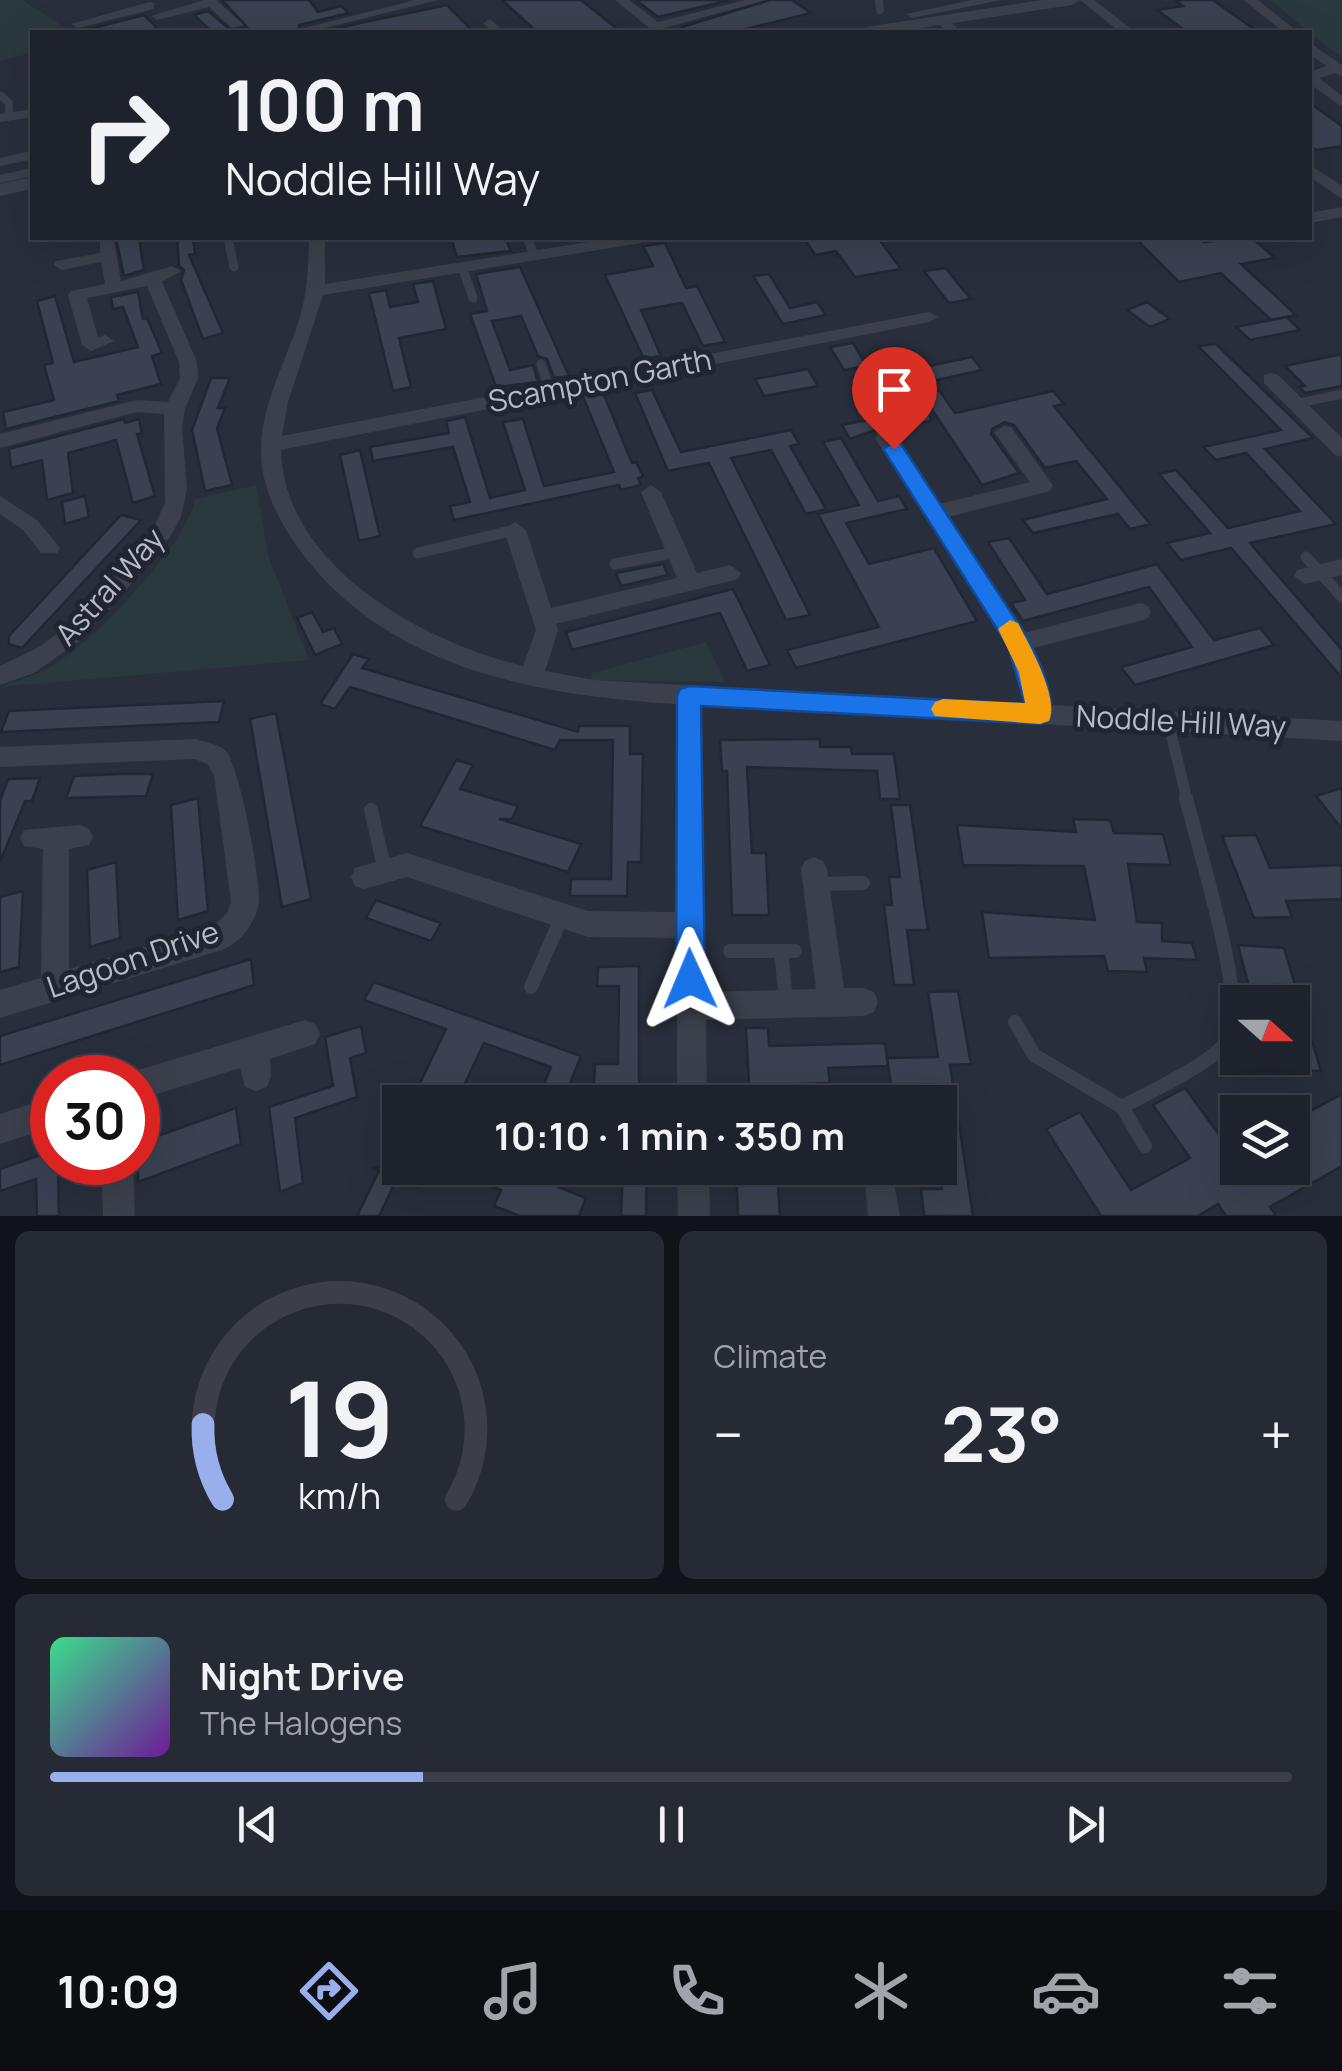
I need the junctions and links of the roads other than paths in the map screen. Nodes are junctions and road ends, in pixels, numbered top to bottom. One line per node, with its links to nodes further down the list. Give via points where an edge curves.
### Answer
1 (357, 0): 14 (street)
2 (432, 0): 11 (street)
3 (622, 0): 21 (street)
4 (760, 0): 21 (street)
5 (879, 0): 13 (lane)
6 (995, 0): 15 (street)
7 (1072, 0): 10 (street)
8 (1086, 0): 23 (street)
9 (1250, 0): 24 (street)
10 (1050, 2): 18 (street)
11 (388, 5): 14 (street)
12 (150, 8): 16 (street); 17 (street, via 212,2); 20 (street)
13 (880, 10)
14 (370, 14): 19 (street)
15 (912, 14)
16 (78, 24)
17 (237, 25)
18 (948, 26): 22 (street)
19 (307, 29)
20 (169, 30)
21 (658, 30)
22 (893, 30)
23 (1125, 30)
24 (1289, 30)
25 (1312, 49): 26 (street)
26 (1340, 71): 27 (street)
27 (1312, 77)
28 (1312, 79): 30 (street)
29 (1, 96): 32 (lane, via 9,103)
30 (1342, 102)
31 (30, 113): 32 (lane)
32 (4, 116)
33 (30, 156): 34 (lane)
34 (0, 162)
35 (30, 172): 37 (lane)
36 (1312, 172): 40 (street)
37 (0, 179)
38 (30, 183): 39 (street)
39 (0, 190)
40 (1342, 194)
41 (1342, 212): 42 (street)
42 (1312, 218)
43 (1312, 220): 44 (street)
44 (1326, 232)
45 (228, 240): 50 (lane)
46 (317, 240): 53 (street, Noddle Hill Way)
47 (614, 240): 48 (street)
48 (530, 246): 51 (street)
49 (62, 265): 52 (street, via 107,249)
50 (234, 266)
51 (462, 267): 53 (street); 54 (lane)
52 (114, 288): 56 (street, via 77,295 91,344); 62 (street, Astral Way, via 163,276 188,362)
53 (315, 291): 66 (street, Noddle Hill Way, via 276,400)
54 (473, 298)
55 (929, 316): 59 (street, Scampton Garth)
56 (105, 341)
57 (541, 364): 59 (lane)
58 (1271, 380): 61 (street)
59 (550, 391): 66 (street, Scampton Garth)
60 (1342, 394): 61 (lane)
61 (1295, 404): 67 (street)
62 (175, 409): 65 (street, via 138,406); 83 (street, Astral Way, via 169,434 180,498 173,517 61,645 26,669)
63 (1004, 432): 70 (street, via 1044,486)
64 (885, 438): 70 (street)
65 (0, 441)
66 (271, 445): 84 (street, Noddle Hill Way, via 271,473 284,509 312,555 356,596 416,638)
67 (1342, 450)
68 (661, 500): 73 (street)
69 (0, 502): 72 (street)
70 (934, 513): 82 (street)
71 (514, 530): 74 (lane); 81 (street)
72 (52, 550)
73 (676, 552): 75 (lane); 78 (street)
74 (418, 553)
75 (615, 564)
76 (1318, 568): 79 (lane)
77 (730, 573): 78 (street)
78 (690, 583): 81 (street)
79 (1342, 597)
80 (1140, 612): 82 (street)
81 (545, 618): 84 (street)
82 (1019, 644): 86 (street)
83 (0, 676)
84 (532, 678): 85 (street, Noddle Hill Way)
85 (689, 696): 86 (street, Noddle Hill Way); 96 (street)
86 (1040, 714): 87 (street, Noddle Hill Way)
87 (1168, 721): 88 (street, Noddle Hill Way); 109 (lane, via 1234,998 1231,1035 1212,1056)
88 (1342, 731)
89 (0, 757): 98 (street, Lagoon Drive, via 196,749 216,758 226,773 245,902 238,921 222,937)
90 (370, 810): 92 (lane)
91 (56, 838): 98 (street)
92 (375, 874): 95 (street, via 406,865)
93 (814, 876): 94 (lane); 101 (street)
94 (863, 882)
95 (562, 918): 96 (street); 99 (lane)
96 (689, 925): 104 (street)
97 (730, 951): 103 (lane, via 788,951)
98 (55, 987): 102 (street, Lagoon Drive)
99 (531, 988)
100 (864, 1002): 101 (street)
101 (832, 1003): 103 (street)
102 (0, 1004)
103 (786, 1005): 104 (street)
104 (691, 1006): 108 (street)
105 (1016, 1022): 109 (lane, via 1034,1054)
106 (305, 1034): 107 (street, via 255,1063)
107 (160, 1081)
108 (692, 1085)
109 (1122, 1107): 112 (lane)
110 (30, 1119): 111 (street)
111 (0, 1129)
112 (1145, 1146)
113 (118, 1185): 116 (street)
114 (693, 1185): 117 (street)
115 (881, 1185): 118 (street)
116 (119, 1216)
117 (694, 1216)
118 (884, 1216)

